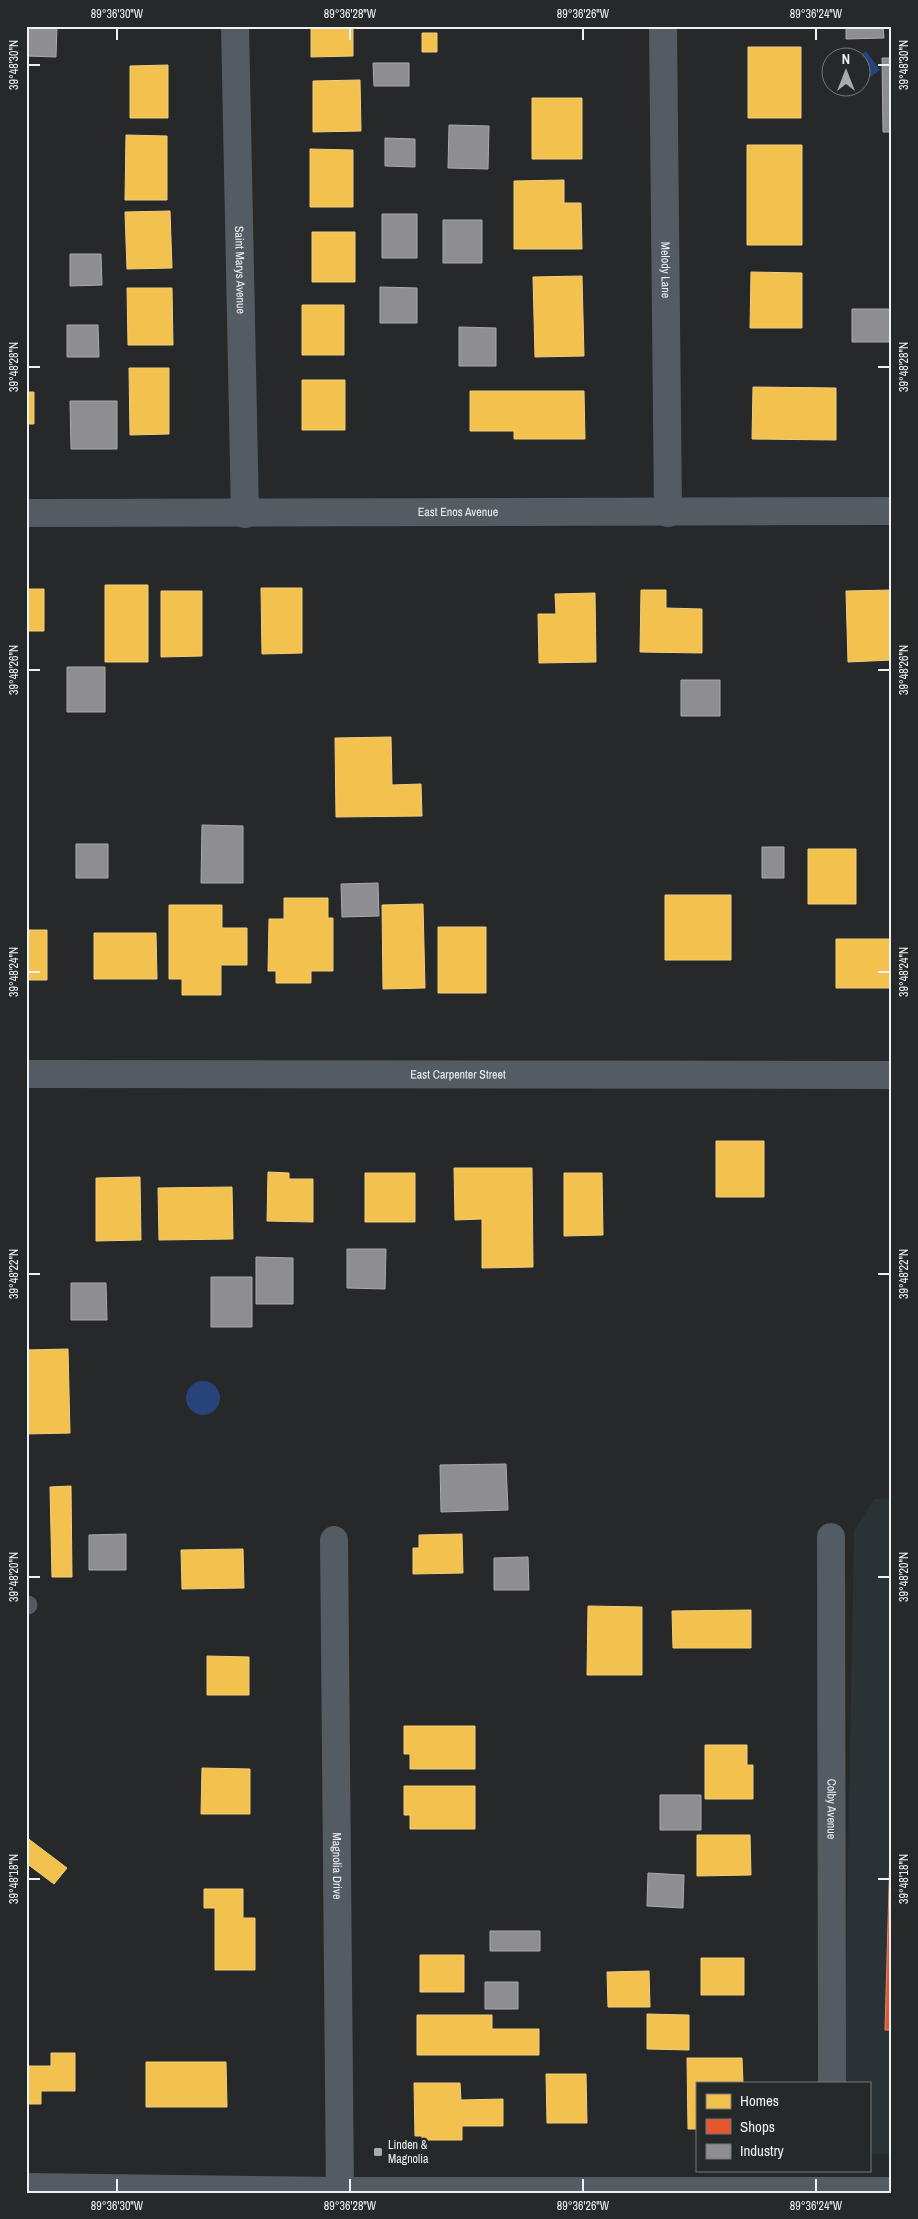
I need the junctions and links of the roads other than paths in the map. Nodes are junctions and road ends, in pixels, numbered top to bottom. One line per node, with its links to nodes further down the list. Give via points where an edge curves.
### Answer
1 (235, 26): 6 (street, Saint Marys Avenue)
2 (663, 26): 5 (street, Melody Lane)
3 (892, 512): 5 (street, East Enos Avenue)
4 (26, 513): 6 (street, East Enos Avenue)
5 (668, 513): 6 (street, East Enos Avenue)
6 (245, 514)
7 (26, 1074): 8 (street, East Carpenter Street)
8 (892, 1075)
9 (831, 1537): 11 (street, Colby Avenue)
10 (334, 1540): 15 (street, Magnolia Drive)
11 (832, 2082)
12 (835, 2185): 14 (street); 15 (street)
13 (26, 2187): 15 (street)
14 (892, 2191)
15 (340, 2192)

